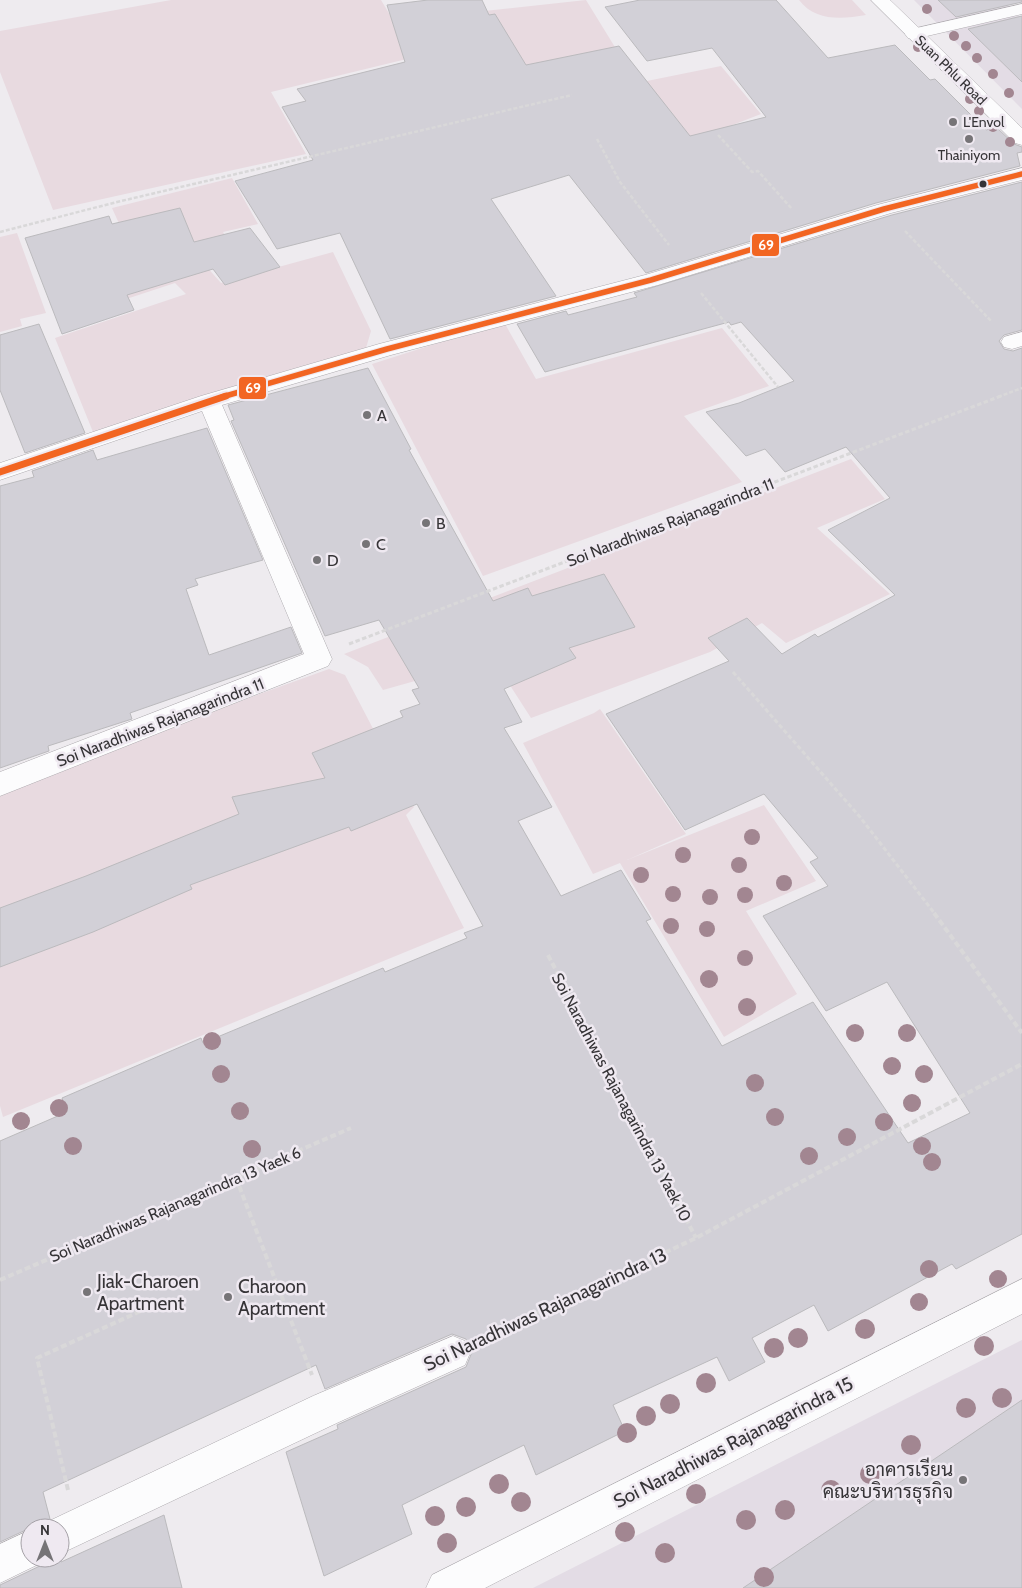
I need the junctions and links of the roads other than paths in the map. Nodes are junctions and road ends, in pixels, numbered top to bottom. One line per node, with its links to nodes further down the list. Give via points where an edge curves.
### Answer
1 (880, 0): 3 (street, Suan Phlu Road)
2 (1022, 9): 3 (street)
3 (914, 34): 4 (street, Suan Phlu Road)
4 (1022, 139)
5 (1022, 174): 6 (street, via 884,209 651,280 387,349)
6 (209, 401): 7 (street); 8 (street, Soi Naradhiwas Rajanagarindra 11, via 319,660)
7 (0, 472)
8 (0, 784)
9 (1022, 1296): 14 (street, Soi Naradhiwas Rajanagarindra 15)
10 (453, 1353): 11 (street, Soi Naradhiwas Rajanagarindra 13)
11 (70, 1530)
12 (20, 1554): 13 (street)
13 (0, 1564)
14 (445, 1588)

